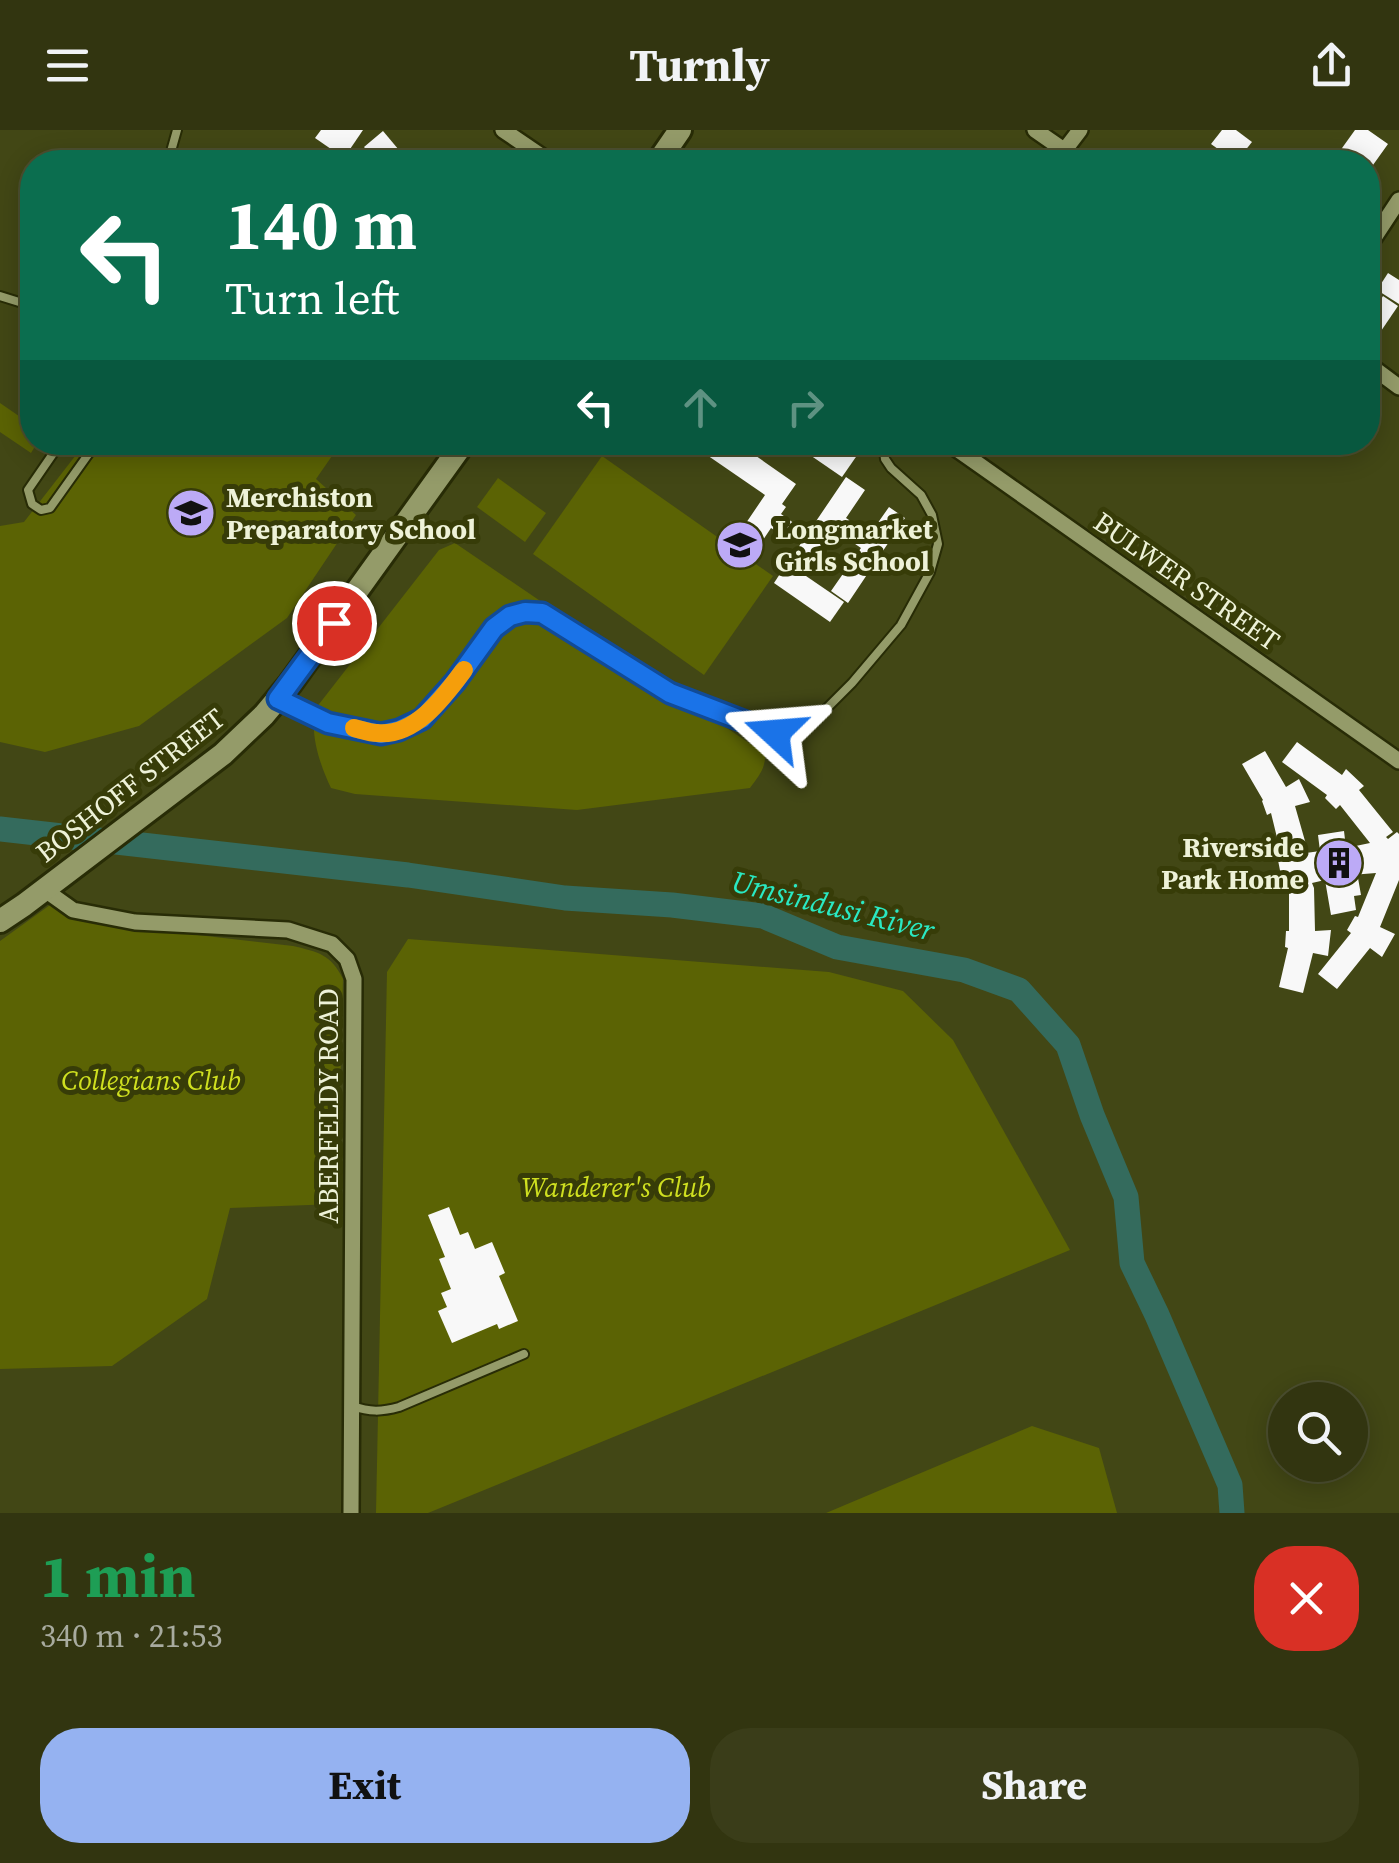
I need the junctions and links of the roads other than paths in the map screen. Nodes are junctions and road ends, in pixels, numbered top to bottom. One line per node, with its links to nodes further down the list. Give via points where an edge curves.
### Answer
1 (503, 130): 4 (street)
2 (1035, 130): 5 (street)
3 (1080, 130): 6 (street)
4 (532, 150)
5 (1063, 150)
6 (1065, 150)
7 (1399, 200): 8 (street)
8 (1380, 229)
9 (52, 455): 10 (lane, via 28,490 41,510 50,508)
10 (89, 455)
11 (455, 455): 14 (main road, BOSHOFF STREET)
12 (884, 455): 14 (lane, via 922,495 932,516 938,544 930,572 900,625 852,684 808,727 791,734 670,693 542,613 510,616 494,628 422,719 399,730 381,734 328,723)
13 (965, 455): 15 (street, BULWER STREET)
14 (278, 699): 16 (main road, BOSHOFF STREET, via 223,754)
15 (1399, 761)
16 (45, 890): 17 (main road, BOSHOFF STREET); 19 (street, ABERFELDY ROAD, via 72,910 134,922 288,930 332,944 347,959 354,979)
17 (0, 921)
18 (524, 1354): 19 (lane, via 400,1408 370,1412)
19 (352, 1406): 20 (street, ABERFELDY ROAD)
20 (351, 1513)

